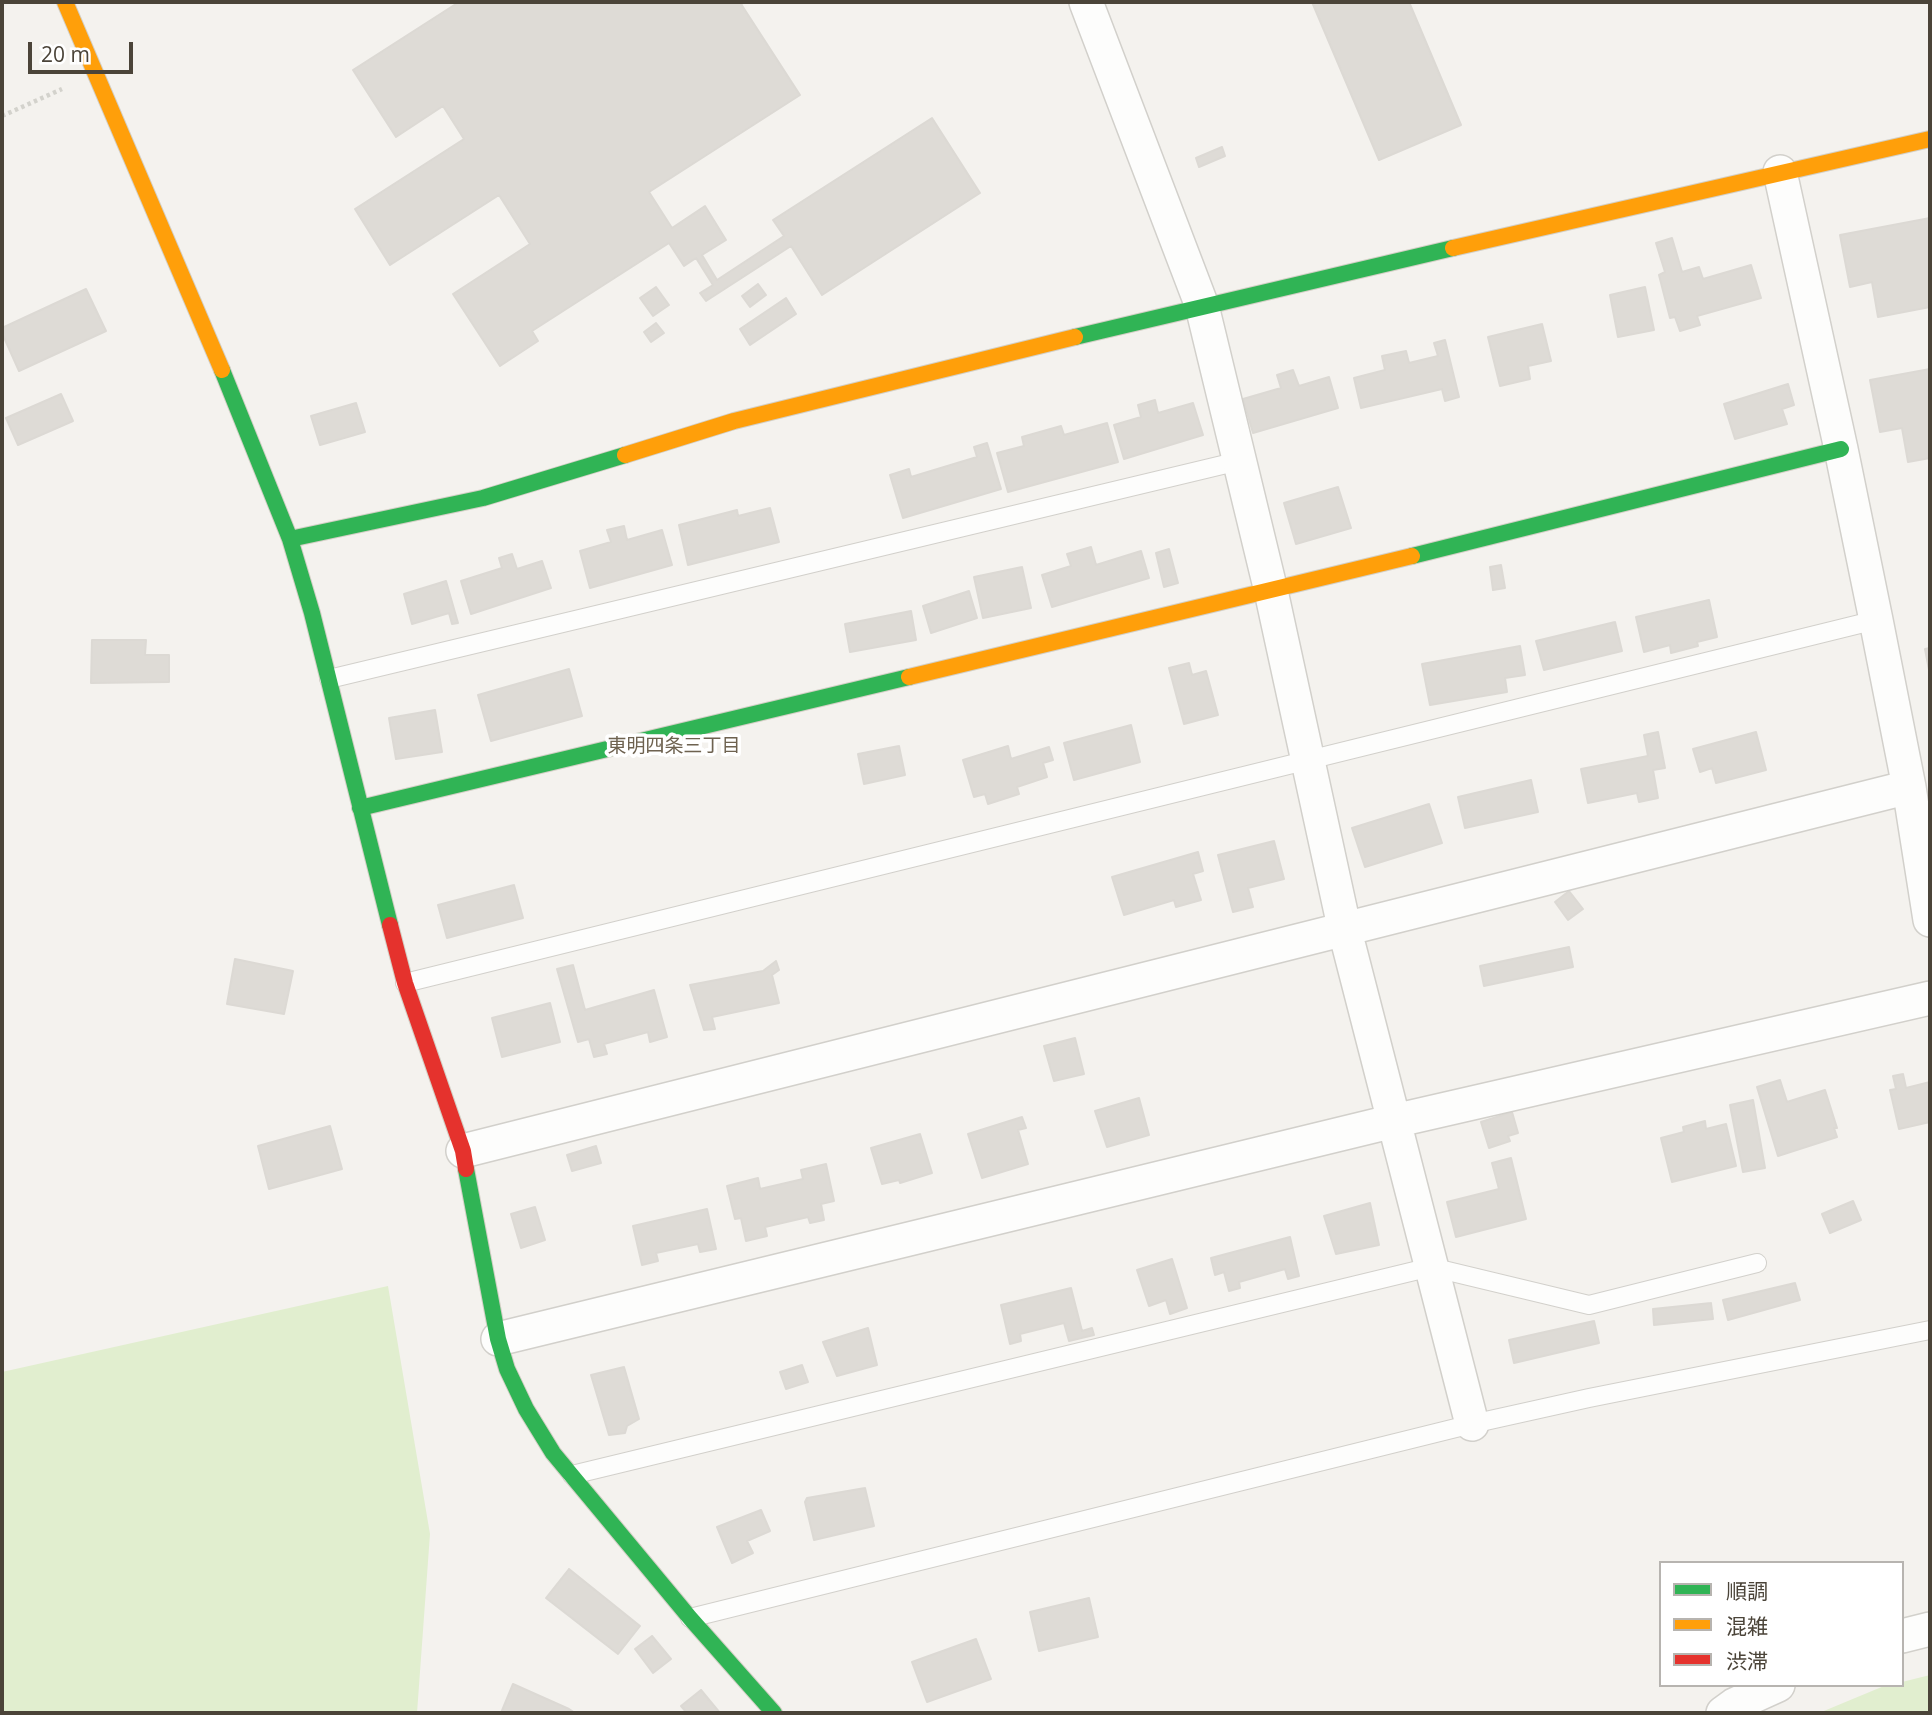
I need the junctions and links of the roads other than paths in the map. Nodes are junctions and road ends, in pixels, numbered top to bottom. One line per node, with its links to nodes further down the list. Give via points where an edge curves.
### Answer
1 (65, 2): 8 (street)
2 (1086, 2): 5 (street)
3 (1930, 139): 4 (street)
4 (1780, 172): 5 (street); 6 (street)
5 (1202, 306): 7 (street); 8 (street, via 734,421 483,498)
6 (1841, 449): 9 (street); 10 (street)
7 (1239, 461): 9 (street); 11 (lane)
8 (290, 539): 11 (street)
9 (1271, 591): 12 (street); 14 (street)
10 (1876, 620): 12 (lane); 13 (street)
11 (329, 679): 14 (street)
12 (1308, 760): 16 (street); 17 (lane)
13 (1909, 787): 15 (street); 16 (street)
14 (360, 808): 17 (street)
15 (1930, 919)
16 (1345, 931): 19 (street); 20 (street)
17 (405, 983): 20 (street)
18 (1930, 998): 19 (street)
19 (1394, 1121): 22 (street); 24 (street)
20 (463, 1151): 24 (street)
21 (1757, 1263): 22 (lane, via 1589,1304)
22 (1432, 1268): 25 (street); 26 (lane)
23 (1930, 1330): 25 (lane)
24 (498, 1339): 26 (street, via 506,1369 526,1409)
25 (1472, 1424): 27 (lane)
26 (572, 1475): 27 (street)
27 (690, 1618): 31 (street)
28 (1930, 1629): 29 (street)
29 (1904, 1636)
30 (1773, 1687): 32 (street)
31 (774, 1713)
32 (1723, 1713)

